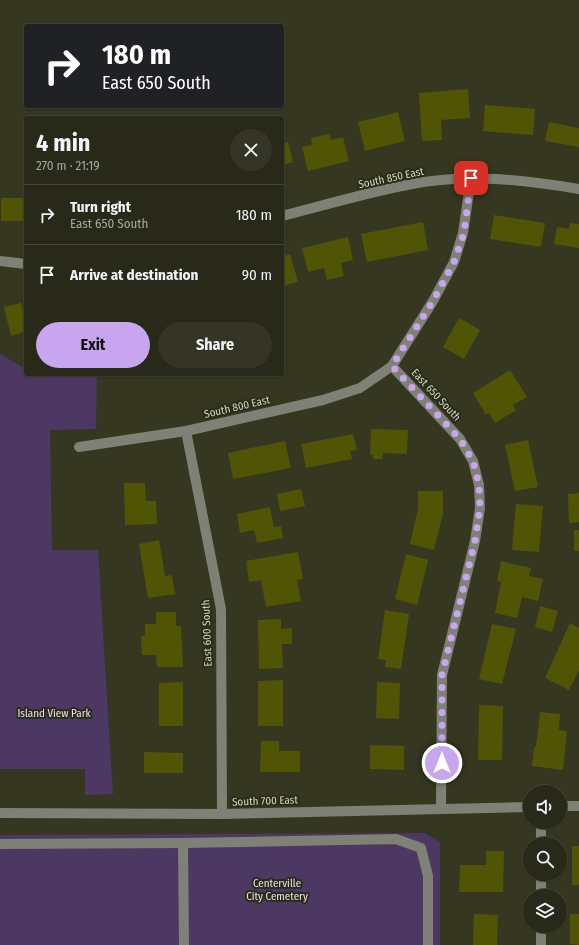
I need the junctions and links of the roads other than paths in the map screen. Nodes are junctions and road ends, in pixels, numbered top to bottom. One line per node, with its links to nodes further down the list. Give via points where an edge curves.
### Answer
1 (471, 178): 2 (street, South 850 East, via 528,180); 3 (street, South 850 East, via 413,184); 6 (street, via 464,233 454,262)
2 (579, 189)
3 (284, 216)
4 (0, 261): 5 (street)
5 (24, 264)
6 (392, 366): 7 (street, South 800 East, via 360,388 323,400); 12 (street, East 650 South, via 460,439 473,461 479,485 480,508 475,541 442,675)
7 (186, 431): 8 (street, South 800 East); 14 (street, East 600 South, via 221,609)
8 (79, 447)
9 (567, 806): 10 (street)
10 (579, 806)
11 (523, 807): 12 (street, South 700 East)
12 (441, 808): 14 (street, South 700 East)
13 (0, 813): 14 (street, South 700 East)
14 (222, 814)
15 (0, 844): 16 (street)
16 (183, 844): 18 (street); 19 (street, via 396,840 421,848 428,876)
17 (541, 933): 20 (street)
18 (184, 945)
19 (428, 945)
20 (541, 945)

